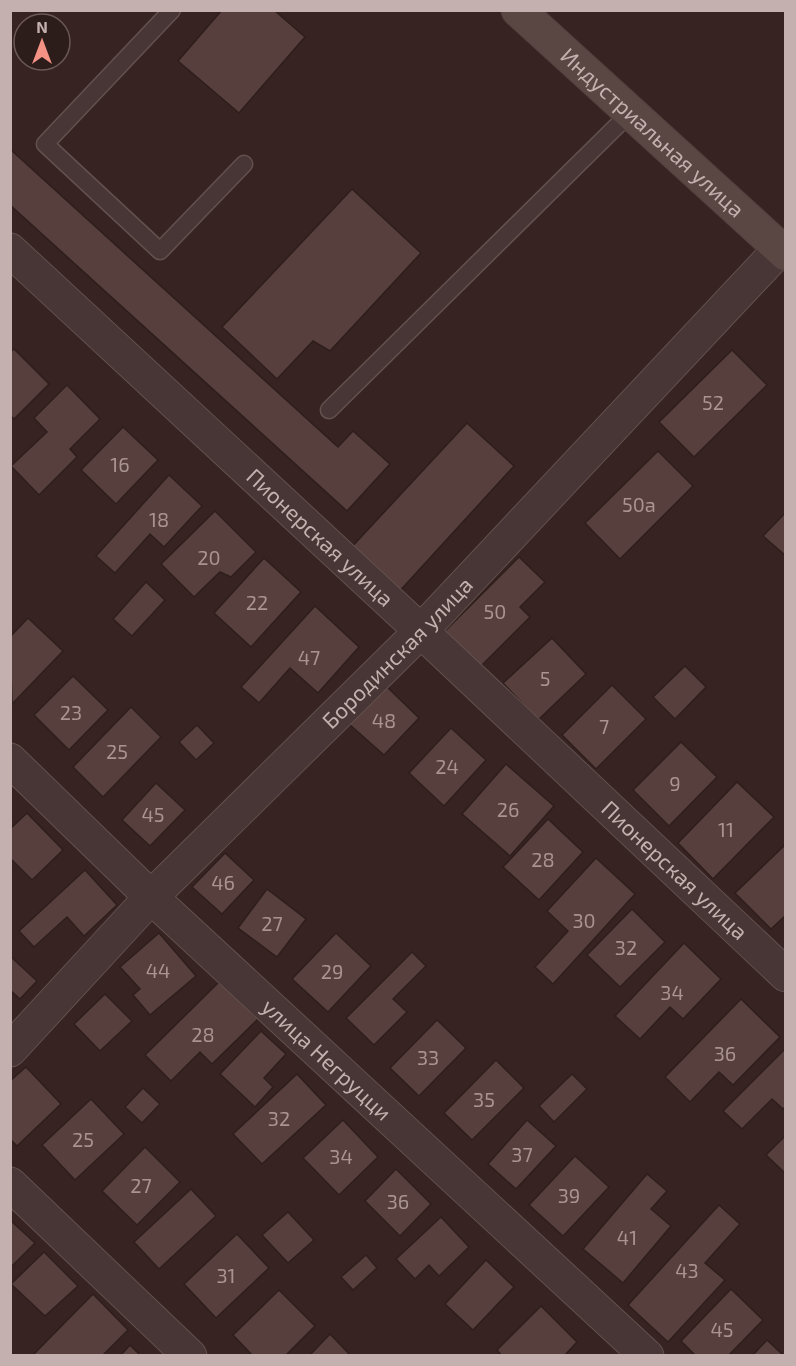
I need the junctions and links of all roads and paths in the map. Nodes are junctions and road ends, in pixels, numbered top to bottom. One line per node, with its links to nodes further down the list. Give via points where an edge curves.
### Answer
1 (171, 10): 4 (lane, via 45,144 160,251)
2 (518, 10): 3 (main road, Индустриальная улица)
3 (631, 112): 6 (main road, Индустриальная улица); 7 (lane)
4 (244, 164)
5 (10, 250): 8 (street, Пионерская улица)
6 (783, 252): 8 (street, Бородинская улица)
7 (330, 410)
8 (422, 631): 10 (street, Бородинская улица); 11 (street, Пионерская улица)
9 (10, 759): 10 (street, улица Негруцци)
10 (152, 897): 12 (street, Бородинская улица); 15 (street, улица Негруцци)
11 (786, 975)
12 (10, 1050)
13 (10, 1184): 14 (street)
14 (190, 1356)
15 (647, 1356)

